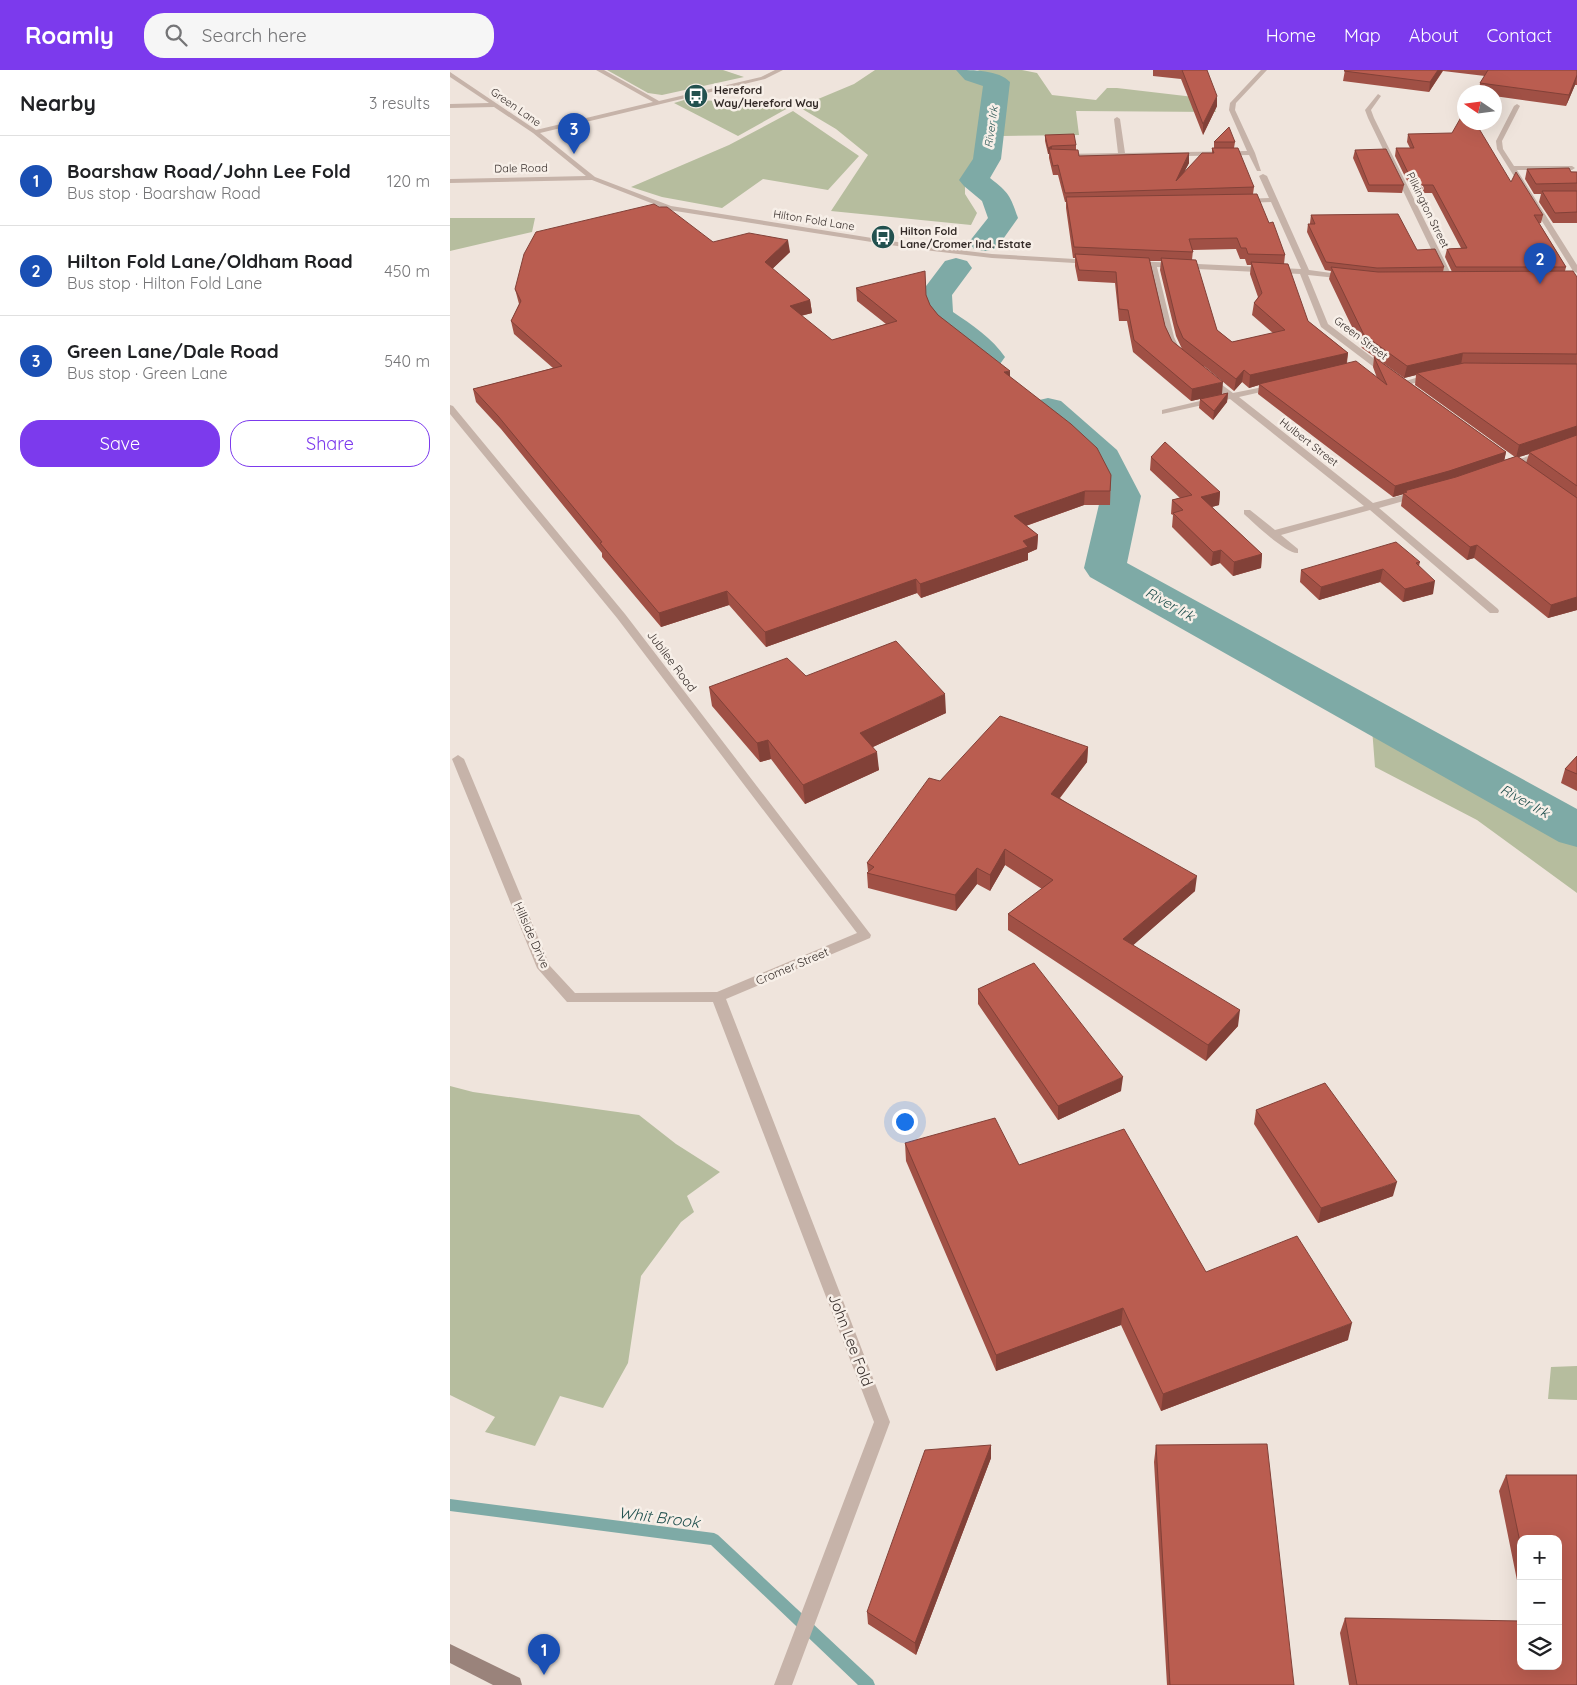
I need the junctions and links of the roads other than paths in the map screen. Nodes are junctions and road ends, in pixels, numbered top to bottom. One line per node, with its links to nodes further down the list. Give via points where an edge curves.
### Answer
1 (599, 70): 6 (street)
2 (780, 70): 6 (street, via 763,78)
3 (1264, 70): 12 (street, Green Street, via 1233,102 1232,110)
4 (450, 74): 7 (street, Green Lane)
5 (1378, 96): 30 (street, Pilkington Street, via 1368,110 1371,118)
6 (657, 102): 11 (street)
7 (497, 105): 8 (street); 11 (street, Green Lane)
8 (450, 106)
9 (1517, 106): 15 (street, via 1499,141 1500,150)
10 (1117, 119): 13 (street)
11 (535, 132): 17 (street, Green Lane)
12 (1252, 153): 13 (street); 21 (street, Green Street)
13 (1122, 155): 14 (street)
14 (1052, 156)
15 (1514, 168): 16 (street); 19 (street)
16 (1572, 168)
17 (593, 178): 18 (street, Dale Road); 23 (street, Hilton Fold Lane, via 669,208 944,250)
18 (450, 181)
19 (1532, 198): 20 (street); 26 (street)
20 (1541, 198)
21 (1274, 200): 22 (street); 27 (street, Green Street)
22 (1236, 201)
23 (1097, 262)
24 (1125, 263): 25 (street)
25 (1153, 264): 27 (street); 32 (street, via 1173,345)
26 (1577, 271)
27 (1304, 272): 28 (street); 33 (street, Green Street, via 1324,325)
28 (1358, 278)
29 (1441, 280): 30 (street)
30 (1450, 280): 31 (street)
31 (1460, 280)
32 (1185, 358)
33 (1372, 363): 34 (street); 38 (street, Green Street)
34 (1363, 365)
35 (1200, 371): 40 (street, Hulbert Street)
36 (1442, 374): 38 (street)
37 (1287, 383): 40 (street)
38 (1403, 383): 39 (street, Green Street)
39 (1411, 389)
40 (1231, 396): 42 (street); 46 (street, Hulbert Street)
41 (450, 408): 52 (street, Jubilee Road, via 621,616)
42 (1165, 412)
43 (1577, 442): 44 (street)
44 (1499, 468)
45 (1432, 490): 46 (street)
46 (1372, 507): 48 (street); 50 (street, Hulbert Street)
47 (1247, 512): 48 (street)
48 (1273, 534): 49 (street)
49 (1294, 551)
50 (1494, 612)
51 (458, 759): 53 (street, Hillside Drive, via 544,968 572,998)
52 (865, 935): 53 (street, Cromer Street)
53 (718, 997): 56 (street, John Lee Fold, via 882,1422)
54 (450, 1653): 55 (street)
55 (513, 1685)
56 (783, 1685)

